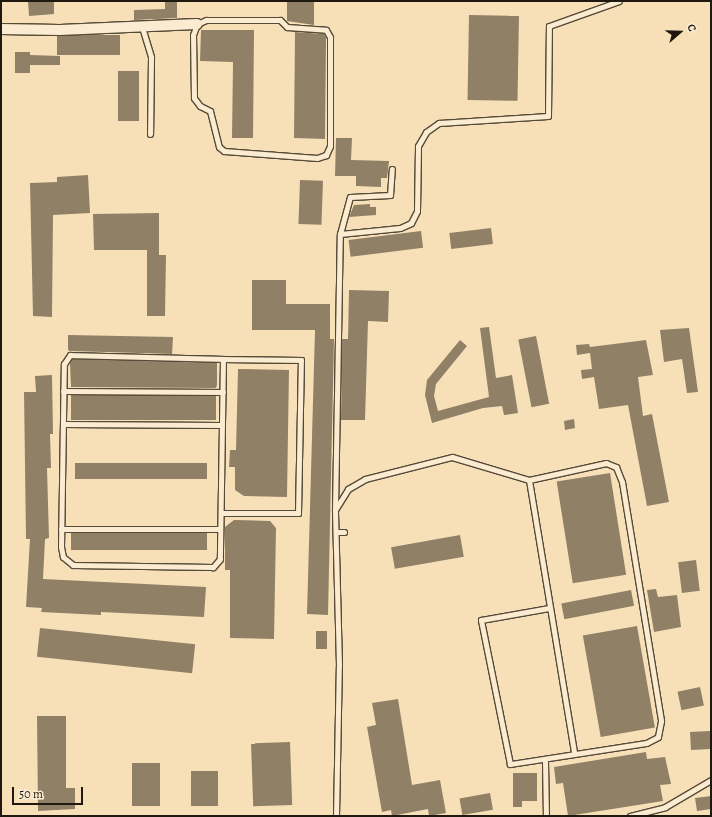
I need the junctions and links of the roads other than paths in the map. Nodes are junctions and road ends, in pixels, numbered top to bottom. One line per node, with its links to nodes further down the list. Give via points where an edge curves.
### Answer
1 (620, 1): 7 (lane, via 549,26 548,116 439,123 426,132 418,146 417,211 411,222 400,228)
2 (197, 24): 2 (lane, via 206,20 280,20 287,27 326,30 330,37 330,146 326,155 317,158 224,151 219,147 210,111 200,106 194,98 192,35); 3 (street)
3 (142, 27): 4 (street); 5 (lane, via 151,56)
4 (1, 29)
5 (150, 134)
6 (392, 169): 7 (lane, via 390,195 350,197)
7 (340, 234): 14 (lane)
8 (223, 359): 9 (lane, via 70,355 64,364); 10 (lane); 15 (lane, via 301,360 298,513)
9 (63, 391): 10 (lane); 11 (lane)
10 (223, 392): 12 (lane)
11 (63, 424): 12 (lane); 16 (lane)
12 (222, 425): 15 (lane)
13 (529, 480): 14 (lane, via 452,457 365,479 348,489); 20 (lane); 21 (lane, via 606,463 616,467 622,482 661,721 658,737 646,743)
14 (335, 510): 18 (lane)
15 (221, 513): 17 (lane)
16 (61, 529): 17 (lane); 17 (lane, via 63,557 73,565 213,567 220,559)
17 (220, 529)
18 (336, 532): 19 (lane); 24 (lane, via 339,665)
19 (344, 532)
20 (549, 608): 21 (lane); 22 (lane, via 481,620 510,764)
21 (574, 752): 22 (lane, via 554,756)
22 (545, 761): 25 (lane)
23 (711, 780): 26 (lane, via 665,807)
24 (336, 816)
25 (546, 816)
26 (630, 816)

